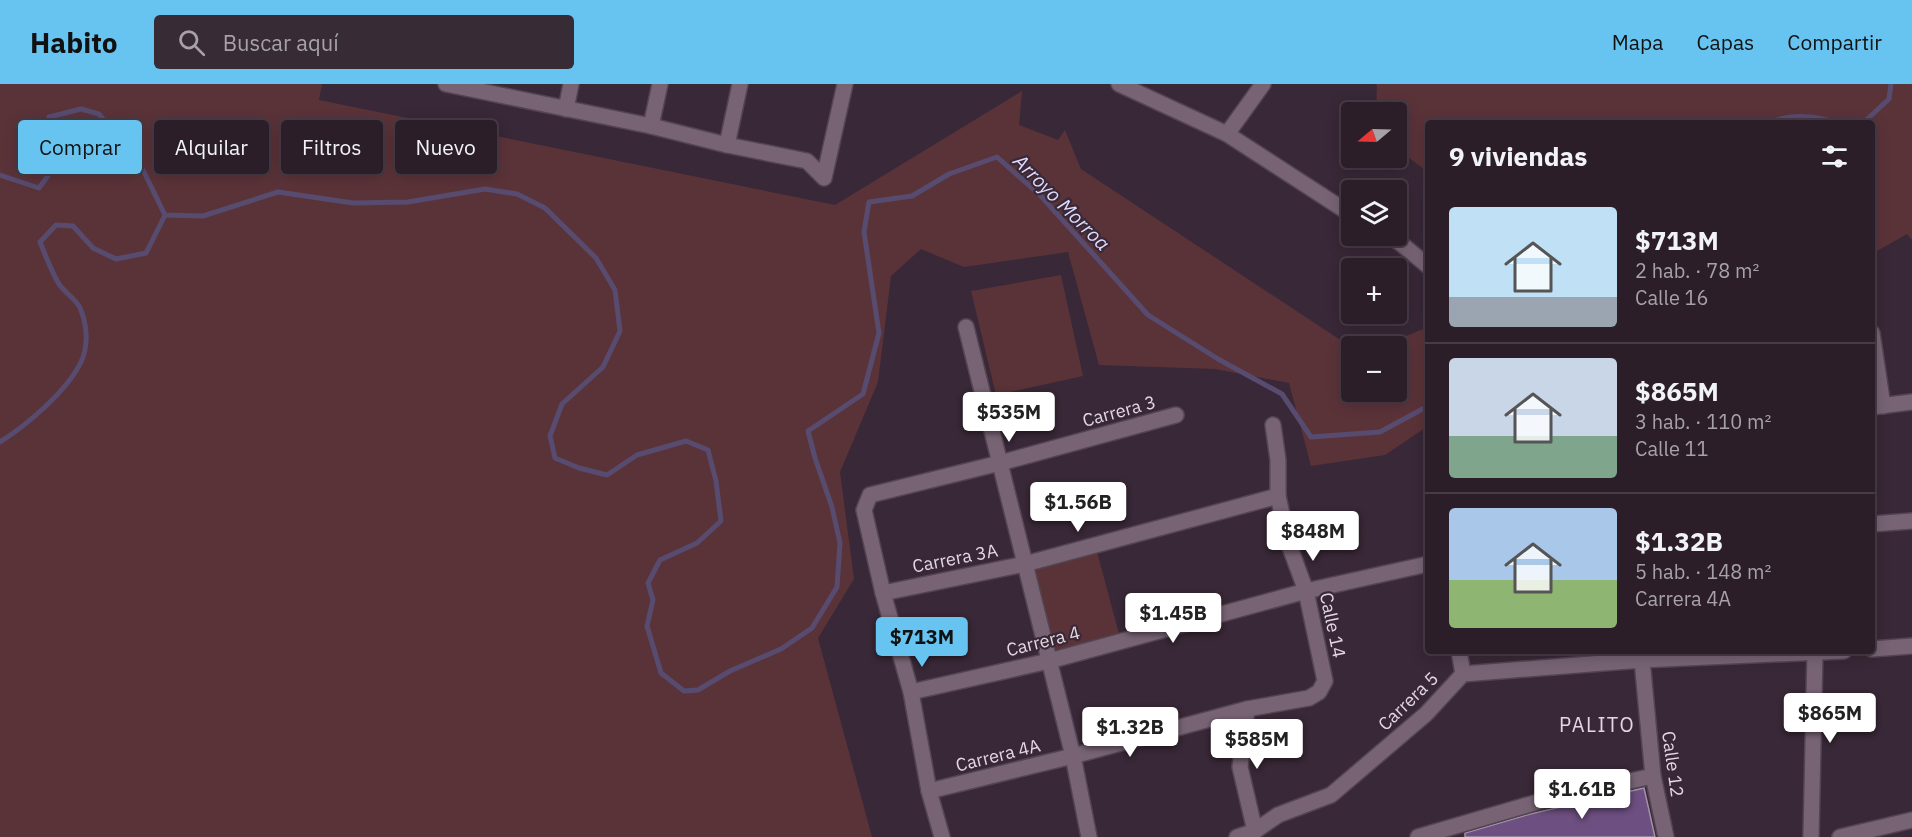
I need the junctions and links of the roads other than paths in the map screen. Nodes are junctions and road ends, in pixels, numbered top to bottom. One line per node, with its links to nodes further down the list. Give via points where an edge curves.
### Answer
1 (446, 84): 8 (street)
2 (571, 84): 9 (street)
3 (660, 84): 10 (street)
4 (740, 84): 12 (street)
5 (845, 84): 12 (street, via 824,178 807,160)
6 (1119, 84): 11 (street)
7 (1263, 84): 11 (street)
8 (482, 88): 9 (street)
9 (566, 109): 10 (street)
10 (651, 126): 12 (street)
11 (1227, 134): 13 (street)
12 (727, 145)
13 (1341, 208)
14 (1404, 246): 15 (street)
15 (1425, 264)
16 (966, 327): 22 (street)
17 (1875, 377): 19 (street)
18 (1912, 402): 19 (street)
19 (1877, 406)
20 (1176, 415): 22 (street, Carrera 3)
21 (1272, 425): 23 (street, Calle 14)
22 (1000, 463): 26 (street); 29 (street, Carrera 3, via 870,495 864,510)
23 (1278, 495): 26 (street, Carrera 3A); 28 (street, Calle 14, via 1288,542)
24 (1912, 521): 25 (street)
25 (1875, 524)
26 (1025, 564): 29 (street, Carrera 3A); 37 (street)
27 (1425, 565): 28 (street, Carrera 4)
28 (1306, 591): 37 (street, Carrera 4); 40 (street, Calle 14, via 1325,681)
29 (883, 593): 39 (street)
30 (1912, 646): 31 (street)
31 (1875, 649)
32 (1460, 654): 38 (street)
33 (1772, 654): 36 (street, Carrera 5)
34 (1815, 654): 52 (street)
35 (1576, 659): 36 (street, Carrera 5); 38 (street, Carrera 5)
36 (1642, 660): 43 (street, Calle 12)
37 (1049, 661): 39 (street, Carrera 4); 42 (street)
38 (1463, 674): 46 (street, Carrera 5, via 1426,714 1331,795 1278,815)
39 (911, 692): 44 (street)
40 (1319, 692): 41 (street, Carrera 4A, via 1309,698)
41 (1247, 709): 42 (street, Carrera 4A); 46 (street, via 1240,767)
42 (1073, 756): 44 (street, Carrera 4A); 48 (street)
43 (1653, 776): 50 (street, via 1548,799); 51 (street, Calle 12)
44 (929, 791): 47 (street)
45 (1912, 820): 53 (street)
46 (1255, 831): 49 (street, Carrera 5)
47 (942, 837)
48 (1089, 837)
49 (1237, 837)
50 (1421, 837)
51 (1666, 837)
52 (1811, 837)
53 (1840, 837)

